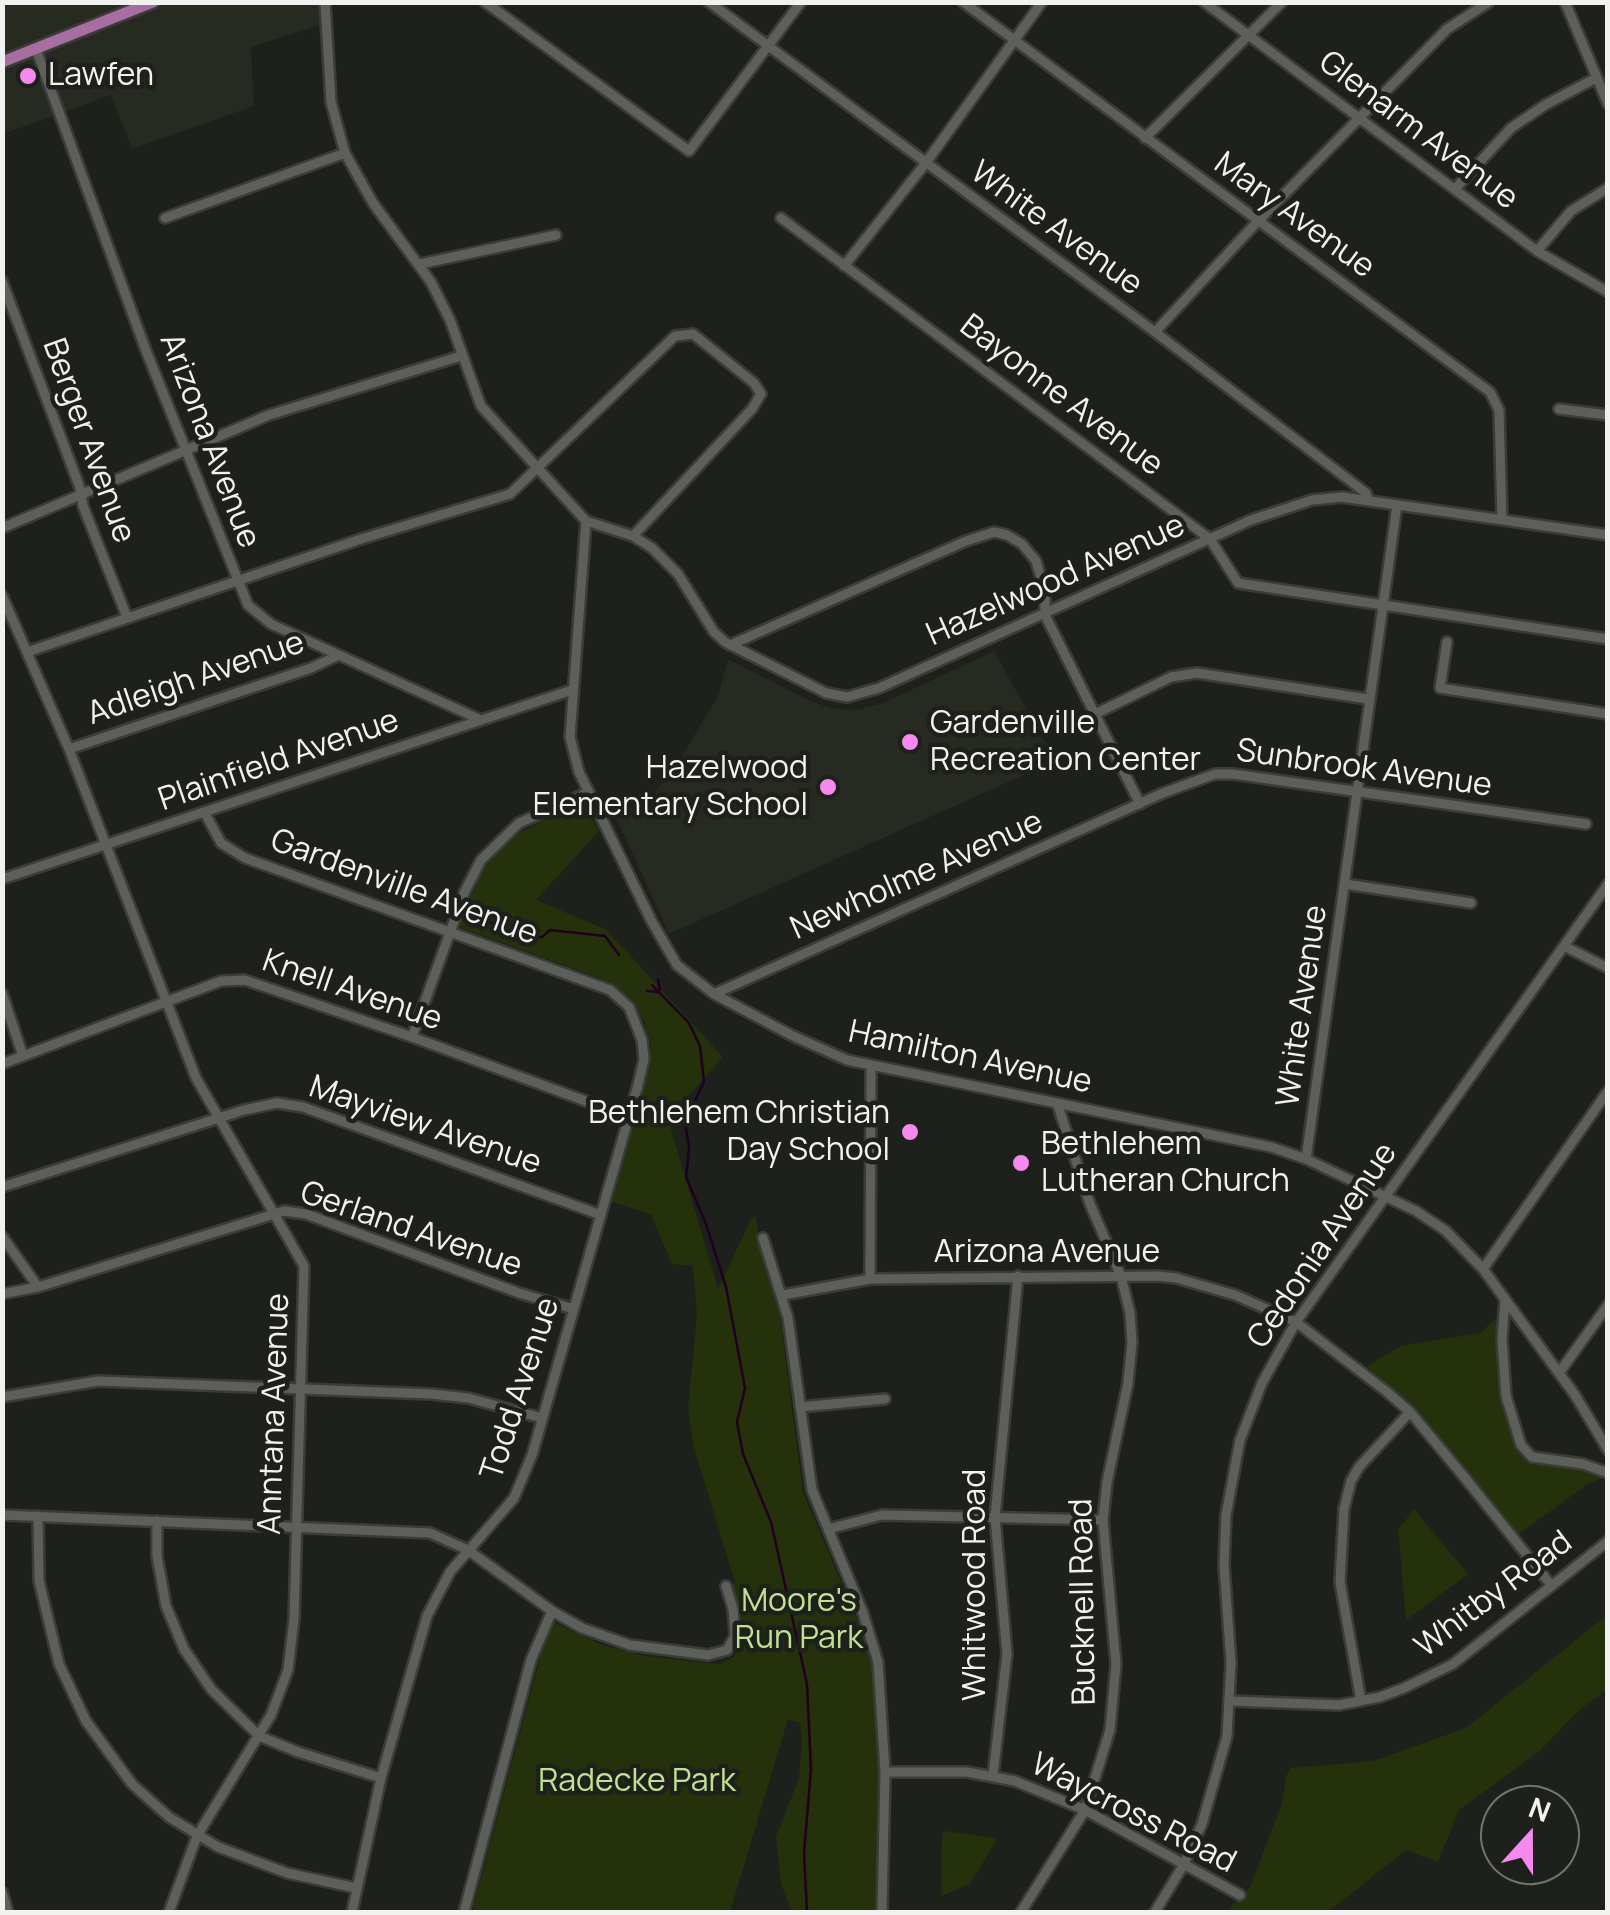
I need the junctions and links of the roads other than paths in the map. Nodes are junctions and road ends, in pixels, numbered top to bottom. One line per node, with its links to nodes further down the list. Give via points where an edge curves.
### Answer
1 (153, 2): 15 (main road)
2 (325, 2): 21 (street, via 331,102)
3 (484, 2): 14 (street, via 689,151)
4 (709, 2): 14 (street, White Avenue)
5 (801, 2): 14 (street)
6 (963, 2): 13 (street, Mary Avenue)
7 (1042, 2): 13 (street)
8 (1204, 2): 12 (street, Glenarm Avenue)
9 (1282, 2): 12 (street)
10 (1489, 2): 19 (street, via 1447,29)
11 (1565, 2): 17 (street)
12 (1250, 36): 19 (street, Glenarm Avenue); 20 (street)
13 (1014, 40): 20 (street, Mary Avenue); 22 (street)
14 (768, 46): 22 (street, White Avenue)
15 (36, 48): 16 (main road); 38 (street, Arizona Avenue)
16 (2, 62)
17 (1596, 78): 18 (street); 23 (street, via 1510,128)
18 (1608, 104)
19 (1359, 117): 23 (street, Glenarm Avenue); 27 (street)
20 (1146, 138): 27 (street, Mary Avenue)
21 (345, 153): 25 (street); 30 (street)
22 (925, 164): 31 (street); 34 (street, White Avenue)
23 (1455, 188): 29 (street, Glenarm Avenue)
24 (1608, 188): 29 (street, via 1571,211)
25 (166, 218)
26 (780, 218): 31 (street, Bayonne Avenue)
27 (1258, 221): 34 (street); 43 (street, Mary Avenue, via 1496,399)
28 (556, 234): 30 (street)
29 (1538, 251): 33 (street, Glenarm Avenue)
30 (420, 264): 35 (street)
31 (844, 266): 48 (street, Bayonne Avenue)
32 (2, 281): 40 (street, Berger Avenue)
33 (1608, 292)
34 (1155, 332): 41 (street, White Avenue)
35 (461, 356): 38 (street, via 269,415); 39 (street, via 481,406)
36 (1559, 410): 37 (street)
37 (1608, 415)
38 (185, 450): 40 (street); 49 (street, Arizona Avenue)
39 (538, 468): 44 (street); 46 (street, via 675,336 692,334 761,394); 49 (street, via 500,499)
40 (80, 497): 45 (street); 53 (street, Berger Avenue)
41 (1369, 501): 42 (street, Hazelwood Avenue); 48 (street, Hazelwood Avenue, via 1312,500)
42 (1397, 505): 43 (street, Hazelwood Avenue); 51 (street, White Avenue)
43 (1502, 520): 47 (street, Hazelwood Avenue)
44 (586, 521): 46 (street, Hazelwood Avenue); 59 (street, Hamilton Avenue)
45 (2, 528)
46 (633, 536): 56 (street, Hazelwood Avenue, via 678,574 714,632)
47 (1608, 536)
48 (1210, 540): 51 (street, Bayonne Avenue, via 1238,584); 52 (street, Hazelwood Avenue)
49 (237, 583): 53 (street); 58 (street, Arizona Avenue, via 258,616)
50 (2, 595): 57 (street, Anntana Avenue)
51 (1384, 607): 54 (street, Bayonne Avenue); 60 (street, White Avenue)
52 (1045, 615): 56 (street, Hazelwood Avenue, via 847,697); 56 (street, via 1036,561 1022,544 994,532); 61 (street)
53 (127, 618): 57 (street)
54 (1608, 639)
55 (1448, 642): 62 (street, via 1440,688)
56 (730, 645)
57 (27, 652): 64 (street, Anntana Avenue)
58 (338, 655): 63 (street, Arizona Avenue); 64 (street, Adleigh Avenue)
59 (572, 690): 63 (street, Plainfield Avenue); 65 (street, Hamilton Avenue, via 570,736)
60 (1368, 699): 61 (street, via 1196,673 1171,677); 66 (street, White Avenue)
61 (1095, 714): 67 (street)
62 (1608, 714)
63 (481, 720): 68 (street, Plainfield Avenue)
64 (69, 749): 70 (street, Anntana Avenue)
65 (589, 792): 75 (street, via 520,823 498,841 471,876); 80 (street, Hamilton Avenue, via 670,956)
66 (1358, 793): 67 (street, Sunbrook Avenue, via 1215,774); 69 (street, Sunbrook Avenue); 72 (street, White Avenue)
67 (1140, 804): 80 (street, Newholme Avenue)
68 (205, 814): 70 (street, Plainfield Avenue); 75 (street, Gardenville Avenue, via 231,851)
69 (1586, 824)
70 (104, 846): 71 (street, Plainfield Avenue); 81 (street, Anntana Avenue)
71 (2, 879)
72 (1345, 884): 74 (street); 90 (street, White Avenue)
73 (1608, 884): 76 (street, Cedonia Avenue)
74 (1471, 903)
75 (450, 932): 78 (street, Gardenville Avenue); 82 (street)
76 (1566, 946): 77 (street); 92 (street, Cedonia Avenue)
77 (1608, 968)
78 (604, 987): 88 (street, Todd Avenue, via 629,1007 642,1040 644,1059)
79 (2, 993): 83 (street)
80 (714, 994): 85 (street, Hamilton Avenue, via 821,1050)
81 (165, 1002): 82 (street, Knell Avenue, via 222,981 246,980); 83 (street, Knell Avenue); 89 (street, Anntana Avenue)
82 (412, 1037): 88 (street, Knell Avenue)
83 (23, 1056): 84 (street, Knell Avenue)
84 (2, 1064)
85 (871, 1066): 87 (street, Hamilton Avenue); 100 (street)
86 (1608, 1091): 97 (street)
87 (1057, 1103): 90 (street, Hamilton Avenue); 99 (street, Bucknell Road)
88 (629, 1117): 94 (street, Todd Avenue)
89 (218, 1118): 91 (street, Mayview Avenue); 93 (street, Anntana Avenue); 94 (street, Mayview Avenue, via 264,1104 303,1107)
90 (1306, 1158): 92 (street, Hamilton Avenue)
91 (2, 1187)
92 (1386, 1196): 97 (street, Hamilton Avenue, via 1446,1231); 107 (street, Cedonia Avenue)
93 (275, 1212): 101 (street, Gerland Avenue); 106 (street, Gerland Avenue, via 306,1214); 109 (street, Anntana Avenue, via 304,1266)
94 (601, 1215): 106 (street, Todd Avenue)
95 (2, 1236): 101 (street)
96 (763, 1238): 103 (street)
97 (1483, 1268): 104 (street, Hamilton Avenue)
98 (1018, 1276): 99 (street, Arizona Avenue); 100 (street, Arizona Avenue); 119 (street, Whitwood Road)
99 (1121, 1276): 107 (street, Arizona Avenue, via 1198,1283); 120 (street, Bucknell Road, via 1131,1357)
100 (870, 1279): 103 (street, Arizona Avenue)
101 (38, 1287): 102 (street, Gerland Avenue)
102 (2, 1294)
103 (783, 1295): 112 (street)
104 (1505, 1299): 108 (street, Hamilton Avenue); 116 (street, via 1506,1396 1521,1444 1532,1457)
105 (1608, 1305): 108 (street)
106 (574, 1309): 114 (street, Todd Avenue)
107 (1296, 1322): 113 (street, Arizona Avenue); 129 (street, Cedonia Avenue, via 1251,1410 1229,1492 1224,1552)
108 (1559, 1373): 115 (street, Hamilton Avenue)
109 (300, 1390): 110 (street, via 98,1381); 114 (street, via 451,1395); 122 (street, Anntana Avenue)
110 (2, 1397)
111 (885, 1398): 112 (street)
112 (800, 1406): 123 (street, via 812,1490)
113 (1410, 1412): 126 (street, Arizona Avenue); 130 (street, via 1359,1468 1344,1509 1340,1582)
114 (542, 1418): 125 (street, Todd Avenue, via 514,1498)
115 (1608, 1450)
116 (1608, 1472)
117 (2, 1515): 118 (street)
118 (38, 1516): 121 (street); 136 (street, via 44,1612 70,1691 132,1784)
119 (995, 1517): 120 (street); 123 (street, via 882,1515); 133 (street, Whitwood Road, via 1007,1654)
120 (1103, 1520): 135 (street, Bucknell Road, via 1116,1684 1110,1730)
121 (157, 1521): 122 (street); 131 (street, via 160,1583 174,1627 210,1689)
122 (295, 1527): 125 (street, via 430,1532); 131 (street, Anntana Avenue, via 292,1644 281,1692)
123 (828, 1529): 132 (street, via 878,1662)
124 (1608, 1541): 126 (street, Whitby Road)
125 (468, 1550): 128 (street); 134 (street, Todd Avenue, via 427,1616)
126 (1551, 1585): 130 (street, Whitby Road, via 1453,1664)
127 (726, 1586): 128 (street, via 735,1636 720,1653 608,1639)
128 (552, 1612): 144 (street, via 531,1660)
129 (1231, 1701): 130 (street, Whitby Road); 137 (street, Cedonia Avenue, via 1214,1790)
130 (1362, 1701)
131 (260, 1736): 134 (street); 136 (street, Anntana Avenue)
132 (885, 1772): 133 (street, Waycross Road); 145 (street)
133 (993, 1774): 135 (street, Waycross Road)
134 (382, 1778): 138 (street, Todd Avenue)
135 (1085, 1810): 137 (street, Waycross Road); 146 (street, Bucknell Road)
136 (197, 1836): 138 (street, via 263,1866); 142 (street, Anntana Avenue)
137 (1184, 1864): 140 (street, Waycross Road); 147 (street, Cedonia Avenue)
138 (356, 1888): 143 (street, Todd Avenue)
139 (2, 1892): 141 (street)
140 (1240, 1894)
141 (8, 1912)
142 (169, 1912)
143 (352, 1912)
144 (464, 1912)
145 (882, 1912)
146 (1021, 1912)
147 (1155, 1912)

